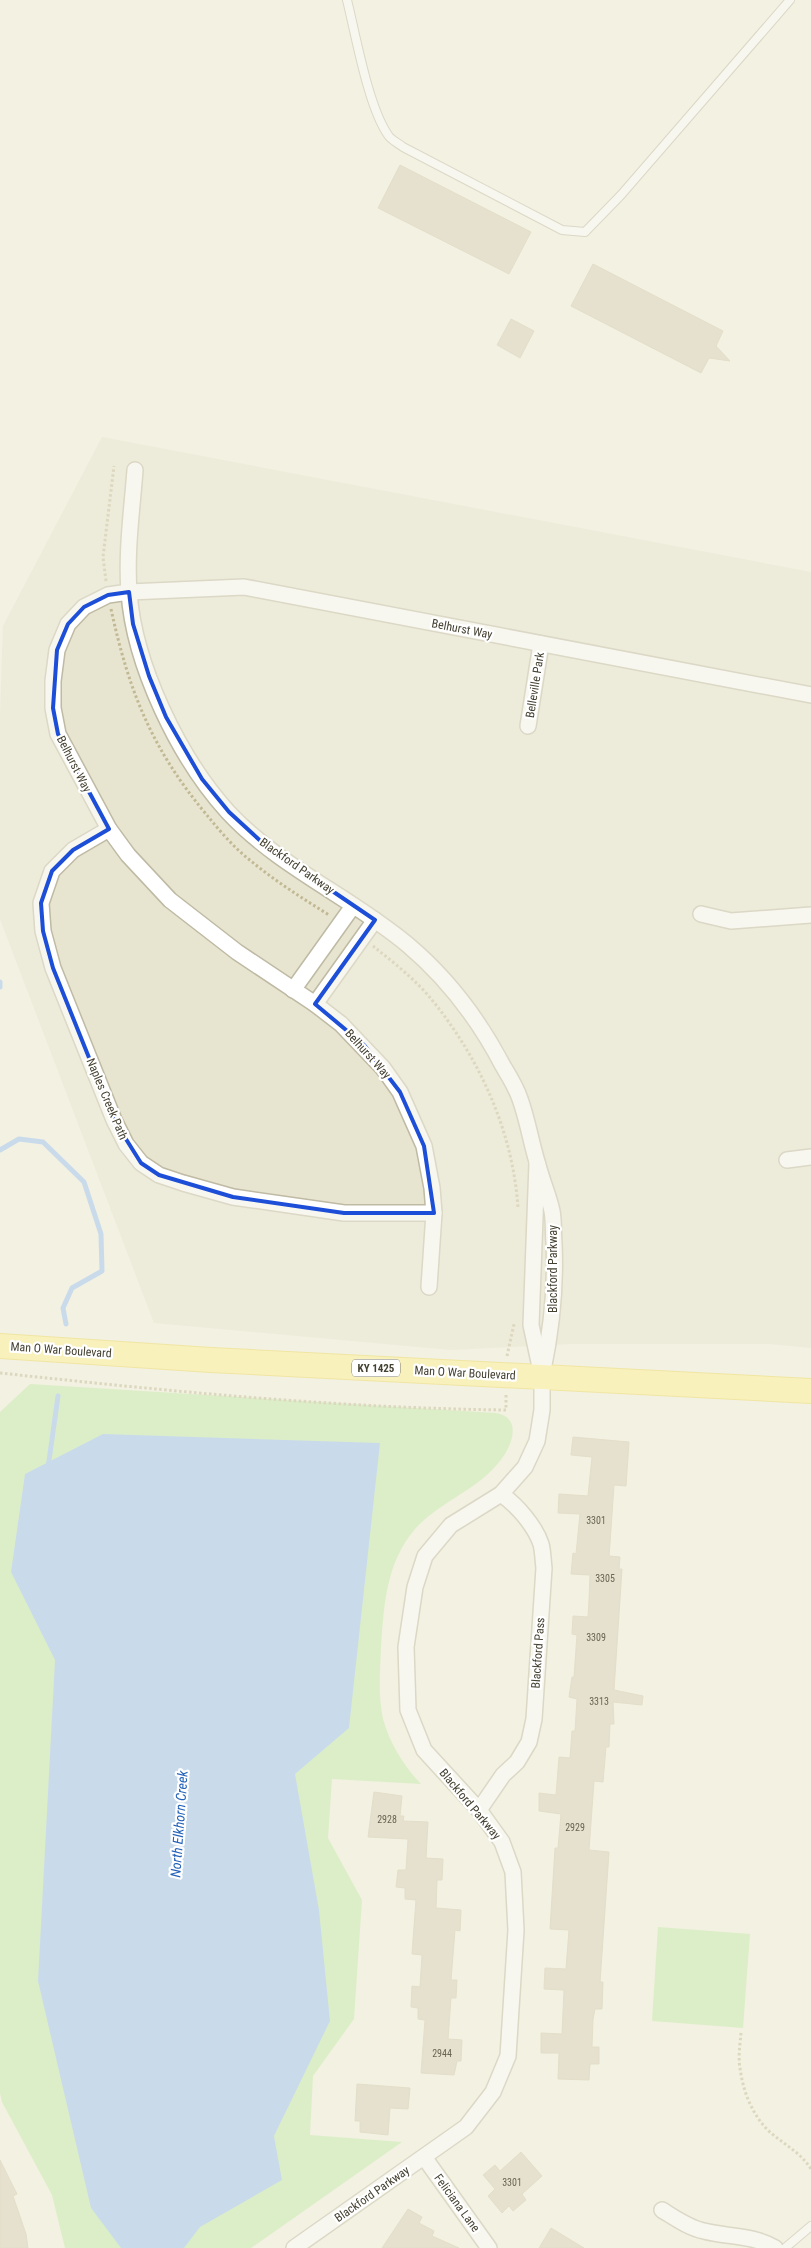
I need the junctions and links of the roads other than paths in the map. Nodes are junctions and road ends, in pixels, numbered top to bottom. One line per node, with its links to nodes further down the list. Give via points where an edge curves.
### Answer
1 (347, 0): 2 (lane, via 369,87 380,122 389,137 562,230 585,232)
2 (790, 0)
3 (135, 470): 4 (street, Blackford Parkway, via 128,552)
4 (129, 592): 5 (street, Belhurst Way, via 244,587); 8 (street, Belhurst Way, via 108,595 84,607 68,624 57,650 53,681 53,708 58,734); 9 (street, Blackford Parkway, via 133,624 152,684 174,733 202,779 229,812 266,846)
5 (541, 644): 6 (street, Belhurst Way); 7 (street, Belleville Park)
6 (811, 695)
7 (528, 726)
8 (109, 829): 13 (street, Belhurst Way, via 128,855 170,900); 18 (street, Naples Creek Path, via 73,850 52,871 41,903 43,930 53,968 114,1120 126,1144 141,1163 158,1175 233,1197 344,1213)
9 (353, 906): 12 (street, Blackford Parkway); 13 (street)
10 (702, 914): 11 (street, via 731,921)
11 (811, 915)
12 (375, 920): 14 (street); 17 (street, Blackford Parkway, via 408,945 443,979 486,1034 519,1096)
13 (293, 990): 14 (street, Belhurst Way)
14 (315, 1004): 18 (street, Belhurst Way, via 364,1046 400,1092 424,1146)
15 (811, 1157): 16 (street)
16 (787, 1160)
17 (537, 1163): 21 (street, Blackford Parkway, via 531,1325); 21 (street, Blackford Parkway, via 553,1212 555,1268 552,1325)
18 (434, 1213): 19 (street, Belhurst Way)
19 (429, 1287)
20 (0, 1346): 21 (main road, Man O War Boulevard / KY 1425)
21 (542, 1376): 22 (main road, Man O War Boulevard / KY 1425); 23 (street, Blackford Parkway, via 542,1410 537,1442 525,1467)
22 (811, 1390)
23 (501, 1494): 24 (street, Blackford Pass, via 510,1500 532,1528 541,1545 544,1568 534,1719 529,1742 517,1762); 24 (street, Blackford Parkway, via 451,1525 425,1556 415,1587 406,1647 408,1710 424,1750)
24 (479, 1810): 25 (street, Blackford Parkway, via 502,1842 513,1872 516,1930 508,2056 493,2092 466,2127)
25 (424, 2157): 28 (street, Blackford Parkway); 29 (street, Feliciana Lane)
26 (662, 2210): 30 (street, via 701,2231 768,2243)
27 (811, 2226): 31 (lane)
28 (294, 2248)
29 (489, 2248)
30 (775, 2248)
31 (786, 2248)

